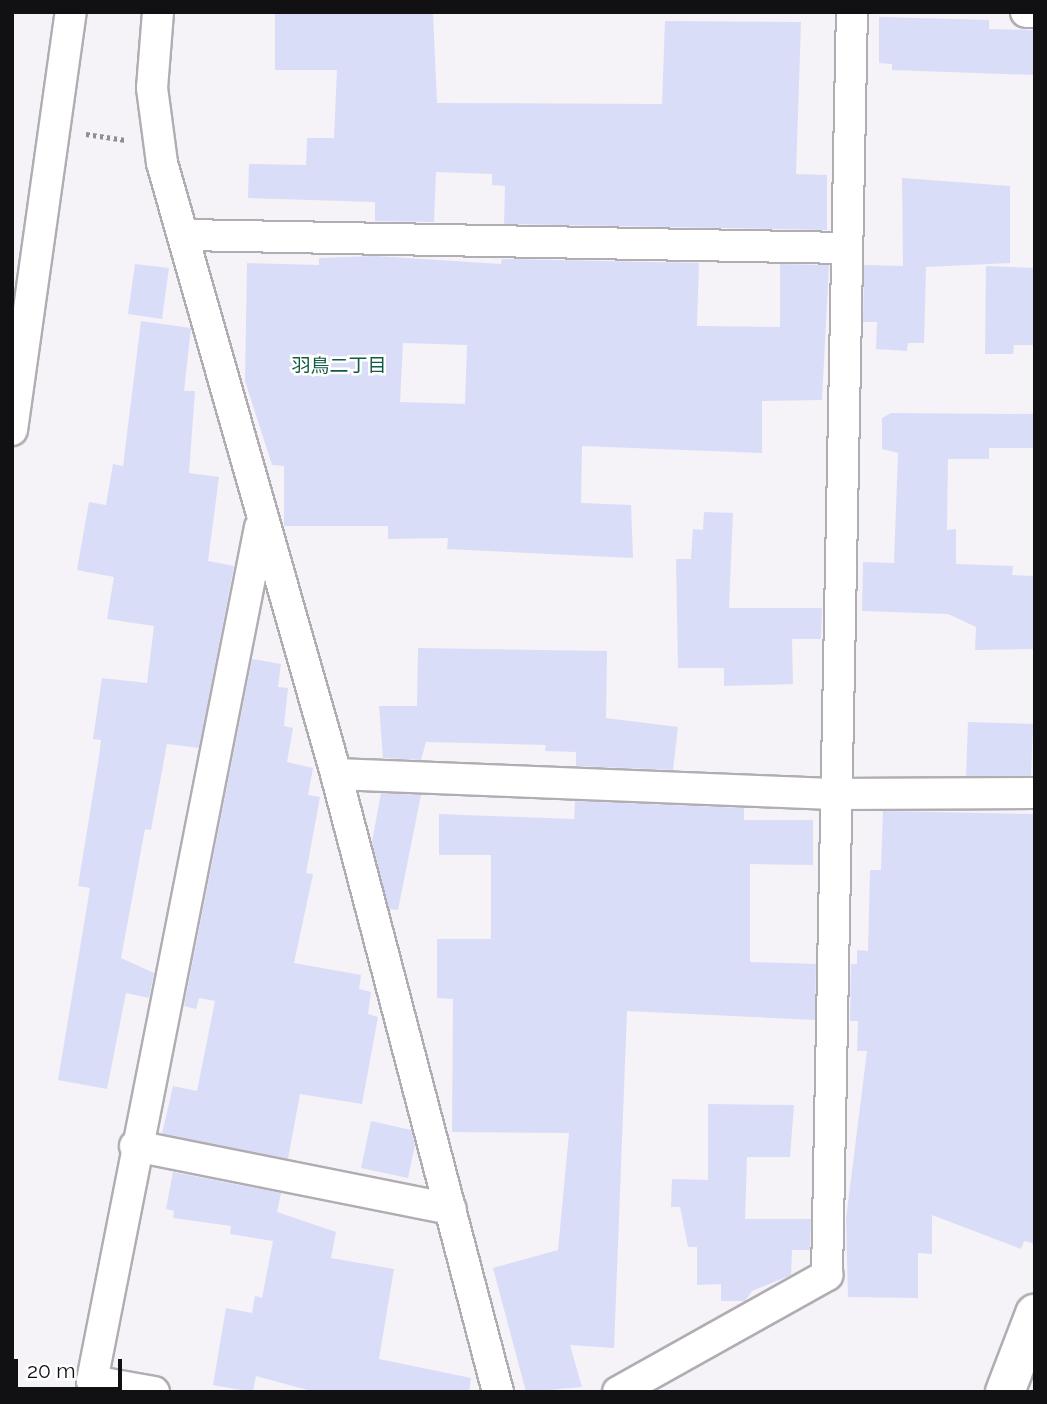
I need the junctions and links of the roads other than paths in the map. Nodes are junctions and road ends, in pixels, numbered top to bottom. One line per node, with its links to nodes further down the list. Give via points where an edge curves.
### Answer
1 (71, 12): 8 (street)
2 (158, 12): 6 (street, via 152,88 159,141)
3 (852, 12): 7 (street)
4 (1027, 12): 5 (street)
5 (1035, 12)
6 (186, 235): 7 (street); 9 (street)
7 (845, 248): 12 (street)
8 (12, 430)
9 (261, 523): 10 (street); 13 (street)
10 (336, 774): 12 (street); 14 (street)
11 (1035, 793): 12 (street)
12 (835, 794): 19 (street, via 827,1275)
13 (135, 1146): 14 (street); 17 (street, via 92,1381)
14 (451, 1209): 18 (street)
15 (1035, 1314): 16 (highway)
16 (1026, 1359): 20 (highway)
17 (154, 1392)
18 (498, 1392)
19 (618, 1392)
20 (1005, 1392)

